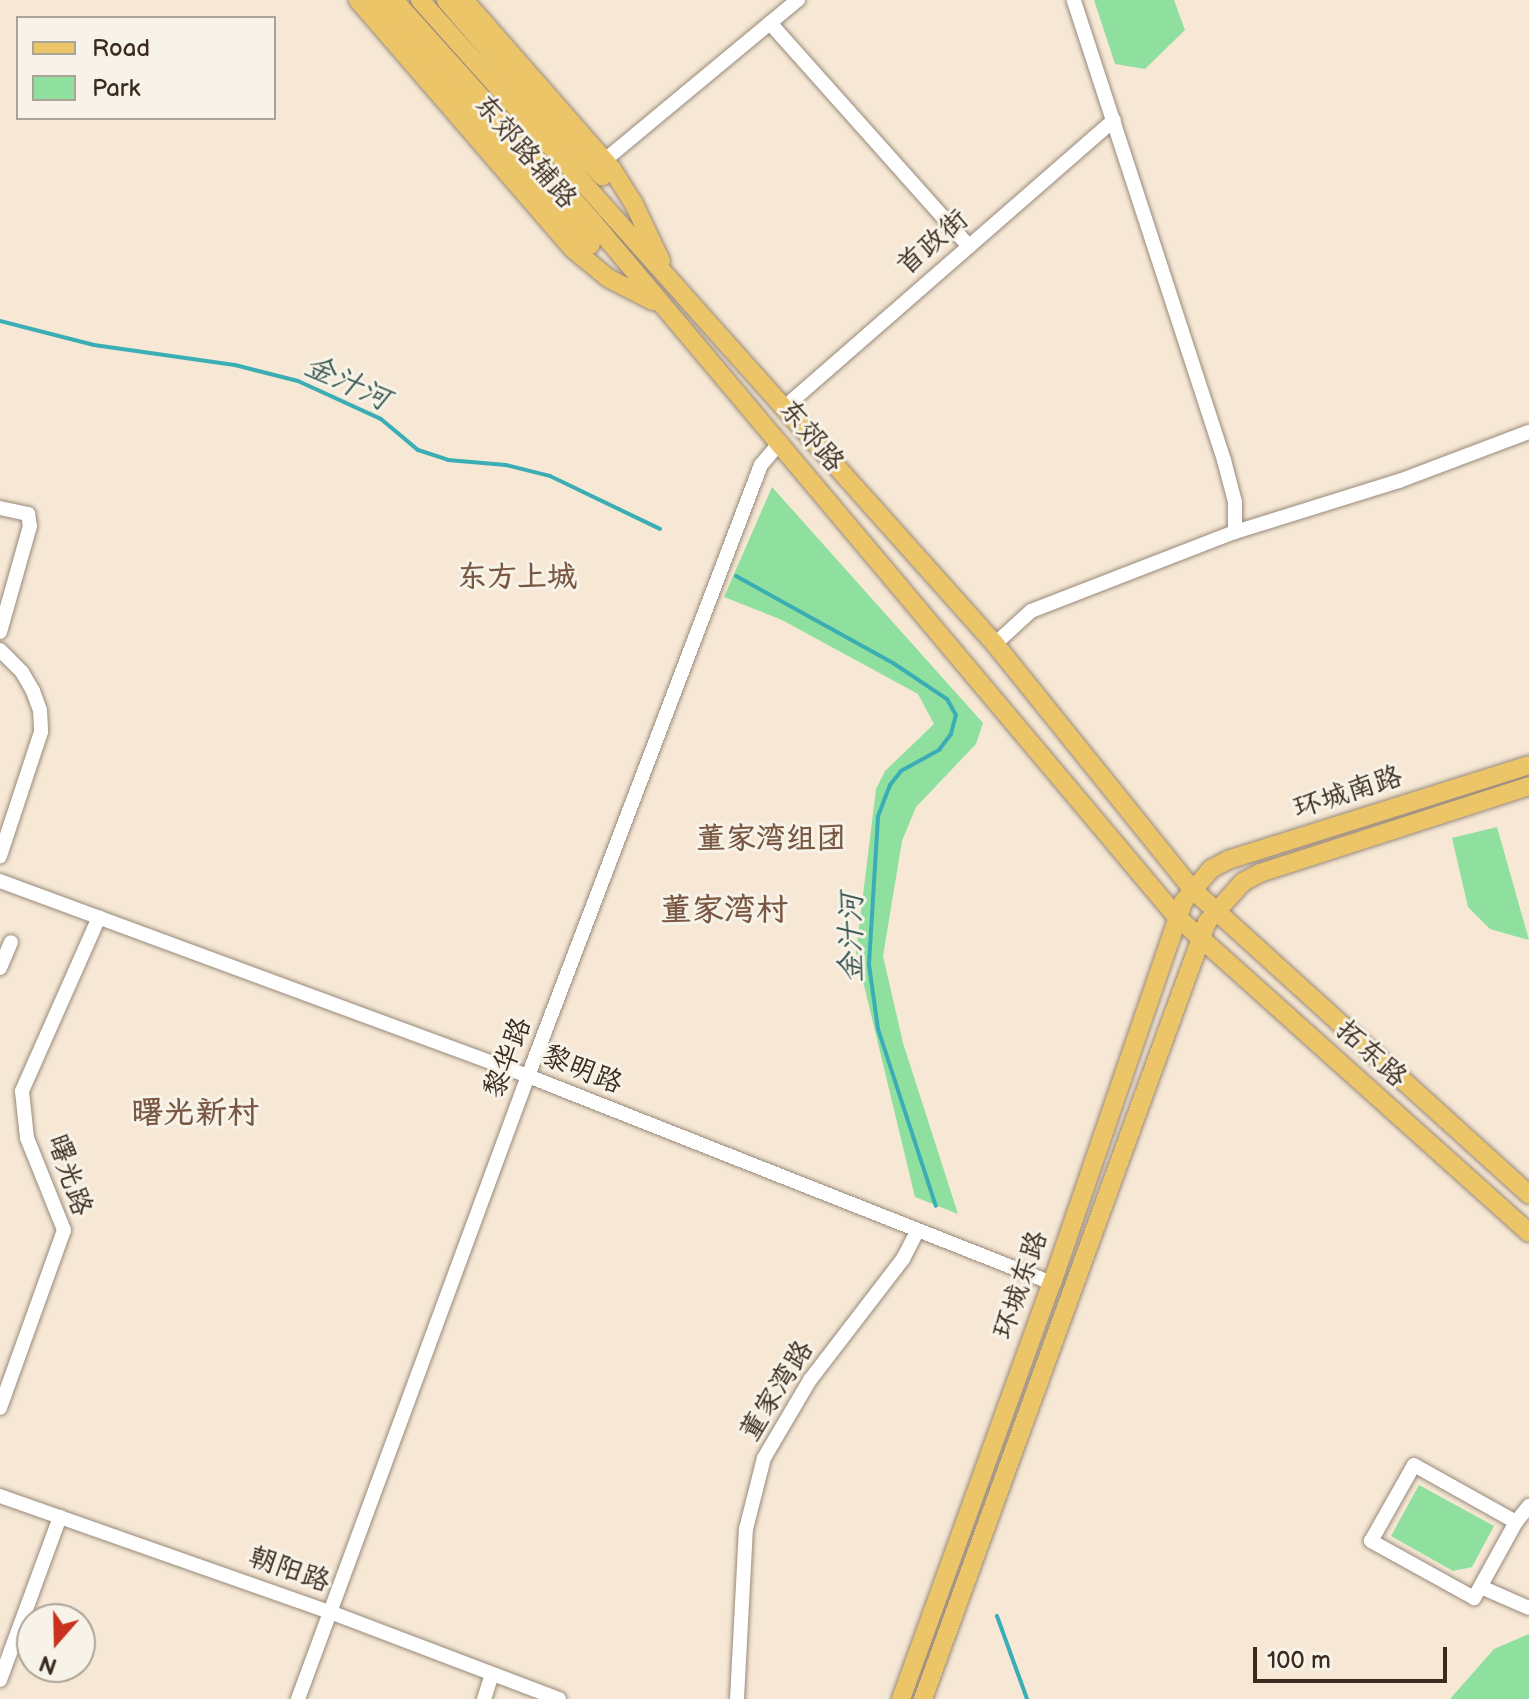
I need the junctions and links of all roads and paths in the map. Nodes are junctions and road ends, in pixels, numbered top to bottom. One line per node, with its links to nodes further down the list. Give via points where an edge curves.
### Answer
1 (358, 0): 16 (main road, 东郊路辅路, via 573,249 597,271)
2 (372, 0): 13 (highway)
3 (394, 0): 16 (main road, 东郊路)
4 (420, 0): 15 (main road, 东郊路)
5 (447, 0): 11 (highway)
6 (464, 0): 12 (main road, 东郊路辅路)
7 (798, 0): 9 (street)
8 (1074, 0): 10 (street)
9 (770, 23): 12 (street); 14 (street)
10 (1114, 120): 14 (street, 首政街); 21 (street, via 1224,460 1235,502)
11 (571, 144): 15 (main road, via 602,176)
12 (605, 160): 15 (main road, 东郊路辅路, via 633,202 667,273)
13 (590, 244): 16 (main road)
14 (969, 246): 17 (street, 首政街)
15 (688, 300): 17 (main road, 东郊路)
16 (671, 317): 19 (main road, 东郊路)
17 (786, 406): 23 (main road, 东郊路)
18 (1529, 432): 21 (street, via 1412,477)
19 (780, 442): 31 (main road, 东郊路); 36 (street, 黎华路, via 761,465)
20 (0, 508): 22 (street, via 28,514 30,526)
21 (1235, 532): 23 (street, via 1031,611)
22 (0, 632)
23 (995, 644): 29 (main road, 东郊路)
24 (0, 650): 27 (street, via 33,691 41,732)
25 (1529, 765): 29 (main road, 环城南路, via 1228,860)
26 (1529, 786): 30 (main road, 环城南路, via 1260,873 1243,882)
27 (0, 856)
28 (0, 881): 32 (street, 黎明路)
29 (1192, 889): 30 (main road, 拓东路); 31 (main road, 环城东路)
30 (1215, 912): 33 (main road, 环城东路); 37 (main road, 拓东路)
31 (1176, 916): 33 (main road, 拓东路); 40 (main road, 环城东路)
32 (99, 917): 36 (street, 黎明路); 41 (street, 曙光路, via 22,1091 27,1138 64,1230)
33 (1200, 936): 39 (main road, 拓东路); 56 (main road, 环城东路)
34 (11, 942): 35 (street)
35 (0, 968)
36 (528, 1076): 38 (street, 黎明路); 48 (street, 黎华路)
37 (1529, 1195)
38 (917, 1231): 40 (street, 黎明路); 54 (street, 董家湾路, via 903,1259 810,1380 764,1458 746,1529)
39 (1529, 1233)
40 (1052, 1283): 55 (main road, 环城东路)
41 (0, 1408)
42 (0, 1496): 44 (street, 朝阳路)
43 (1529, 1506): 45 (street)
44 (60, 1517): 48 (street, 朝阳路); 50 (street)
45 (1516, 1522): 46 (street); 46 (street, via 1414,1465 1371,1541 1474,1598)
46 (1481, 1587): 47 (street)
47 (1529, 1608)
48 (330, 1612): 49 (street, 朝阳路); 51 (street, 黎华路)
49 (492, 1674): 52 (street); 53 (street, 朝阳路)
50 (0, 1680)
51 (298, 1699)
52 (484, 1699)
53 (559, 1699)
54 (737, 1699)
55 (901, 1699)
56 (923, 1699)

